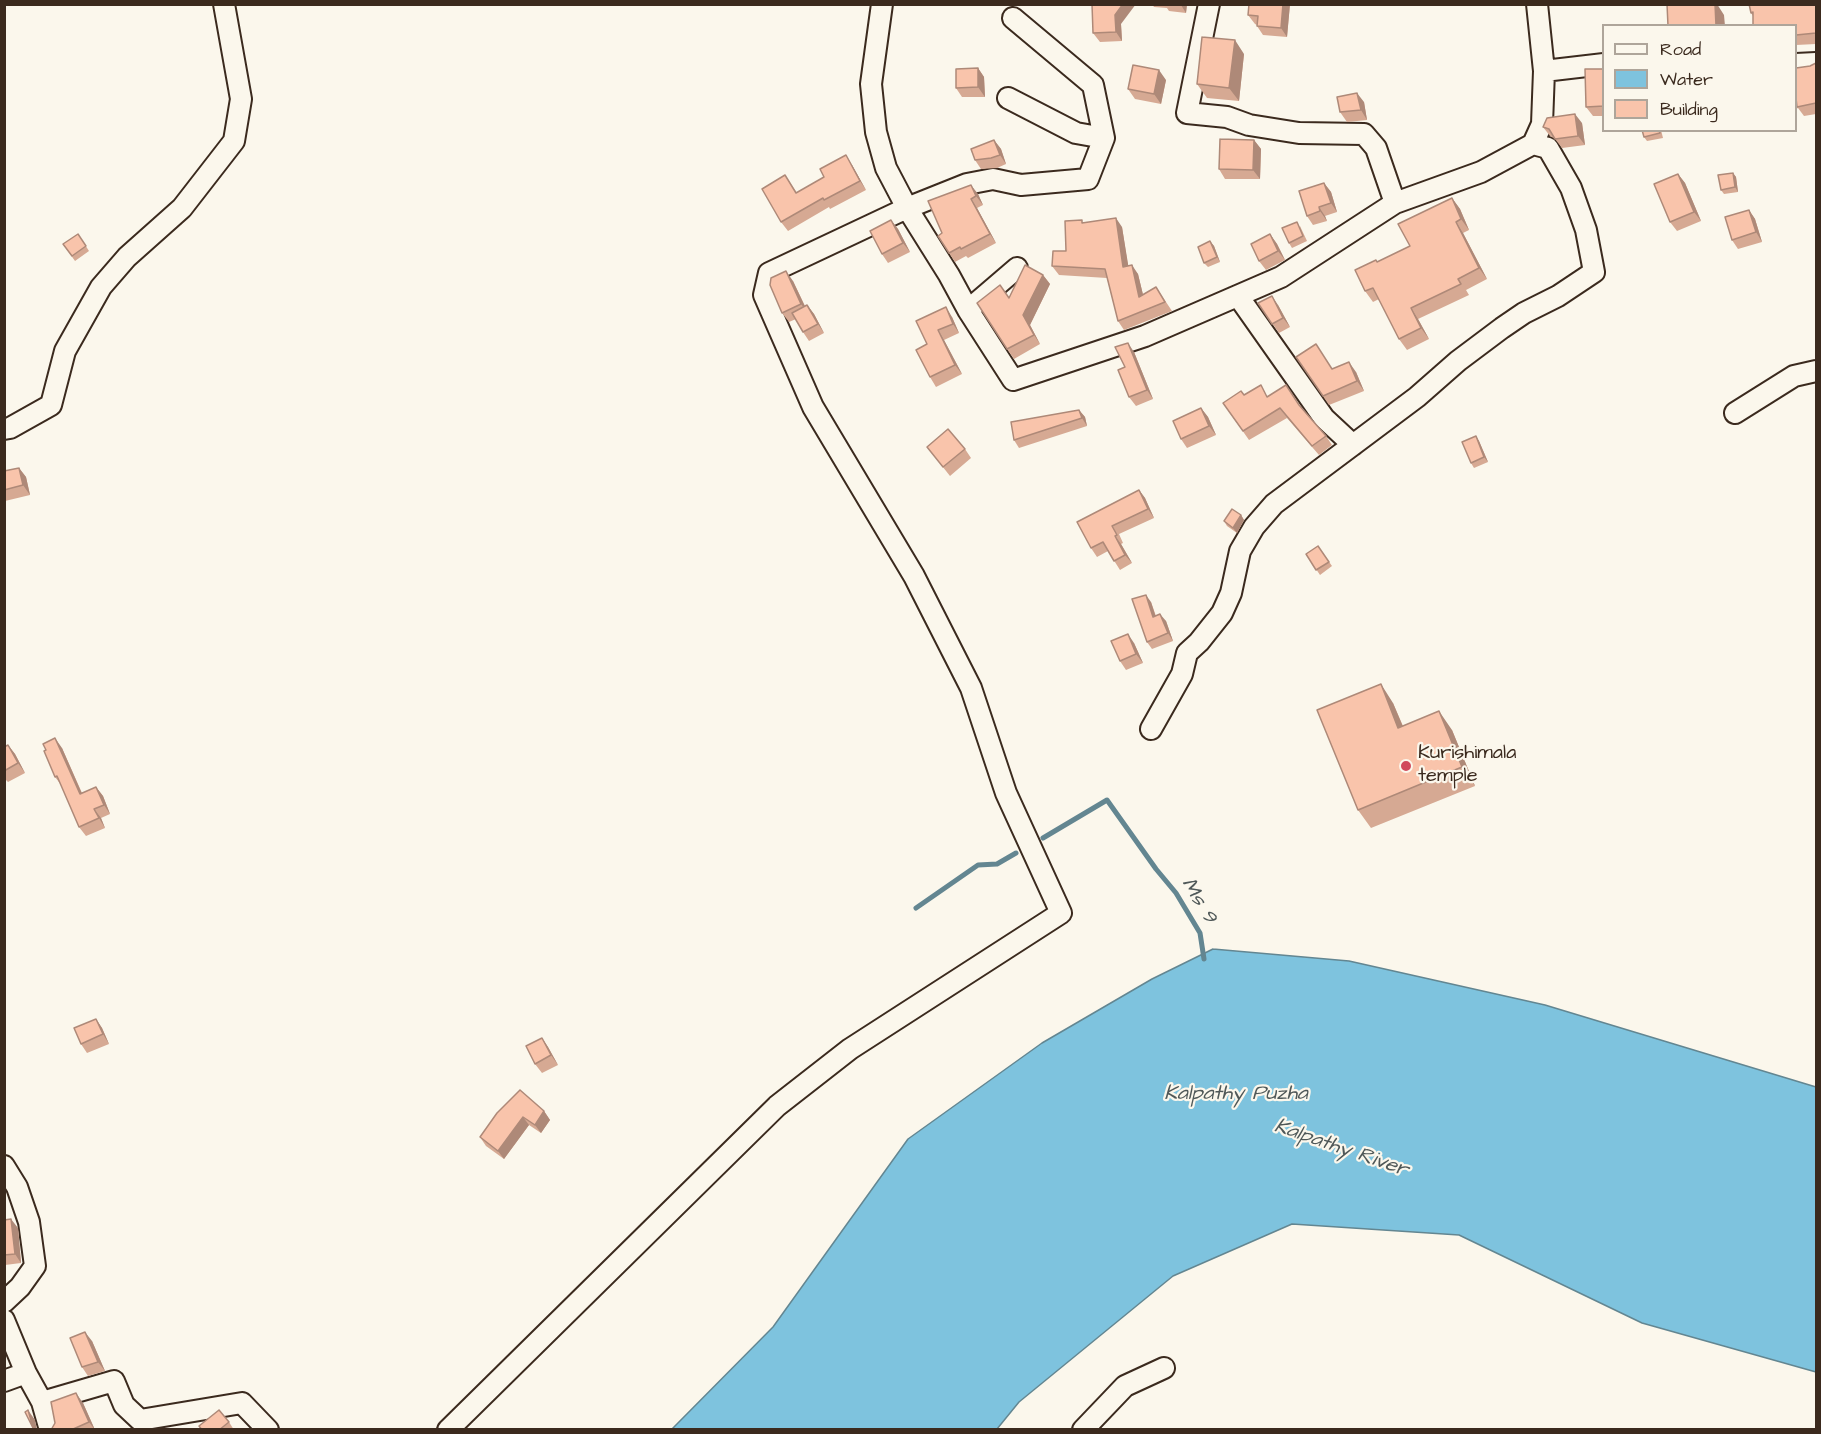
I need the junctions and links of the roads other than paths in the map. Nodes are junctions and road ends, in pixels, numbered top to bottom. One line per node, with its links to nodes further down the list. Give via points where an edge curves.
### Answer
1 (224, 4): 20 (street, via 241,99 234,141 182,208 127,256 101,286 65,351 51,405)
2 (882, 4): 14 (street, via 871,84 876,132 886,168)
3 (1209, 4): 13 (street, via 1186,113 1227,117 1249,125 1299,133 1365,134 1376,148)
4 (1538, 4): 9 (street)
5 (1012, 18): 11 (street, via 1093,85)
6 (1816, 63): 8 (street)
7 (1602, 64): 9 (street)
8 (1797, 64)
9 (1544, 71): 12 (street, via 1542,124)
10 (1008, 98): 11 (street, via 1076,133)
11 (1104, 138): 14 (street, via 1088,179 1021,185 993,179 967,184)
12 (1533, 144): 13 (street, via 1481,172); 21 (street, via 1548,148 1571,188 1586,230 1594,272 1502,328)
13 (1395, 203): 16 (street, via 1281,277)
14 (907, 208): 17 (street); 32 (street, via 769,273 764,295 813,407 914,576 971,688 1006,793 1061,913 850,1049 777,1106)
15 (1017, 268): 17 (street)
16 (1238, 296): 17 (street, via 1145,336 1013,380); 21 (street, via 1324,417)
17 (968, 310)
18 (1816, 371): 19 (street, via 1794,376)
19 (1735, 413)
20 (4, 429)
21 (1353, 445): 22 (street, via 1274,504 1254,527 1240,551 1231,593 1222,613 1187,652 1182,674)
22 (1151, 729)
23 (4, 1166): 24 (street, via 17,1187 29,1222 35,1266)
24 (4, 1302)
25 (4, 1320): 27 (street)
26 (1164, 1368): 33 (street, via 1125,1386)
27 (26, 1373): 28 (street); 29 (street)
28 (4, 1381)
29 (42, 1402): 30 (street); 31 (street, via 114,1380 124,1405 140,1420 242,1403)
30 (50, 1430)
31 (268, 1430)
32 (448, 1430)
33 (1083, 1430)

